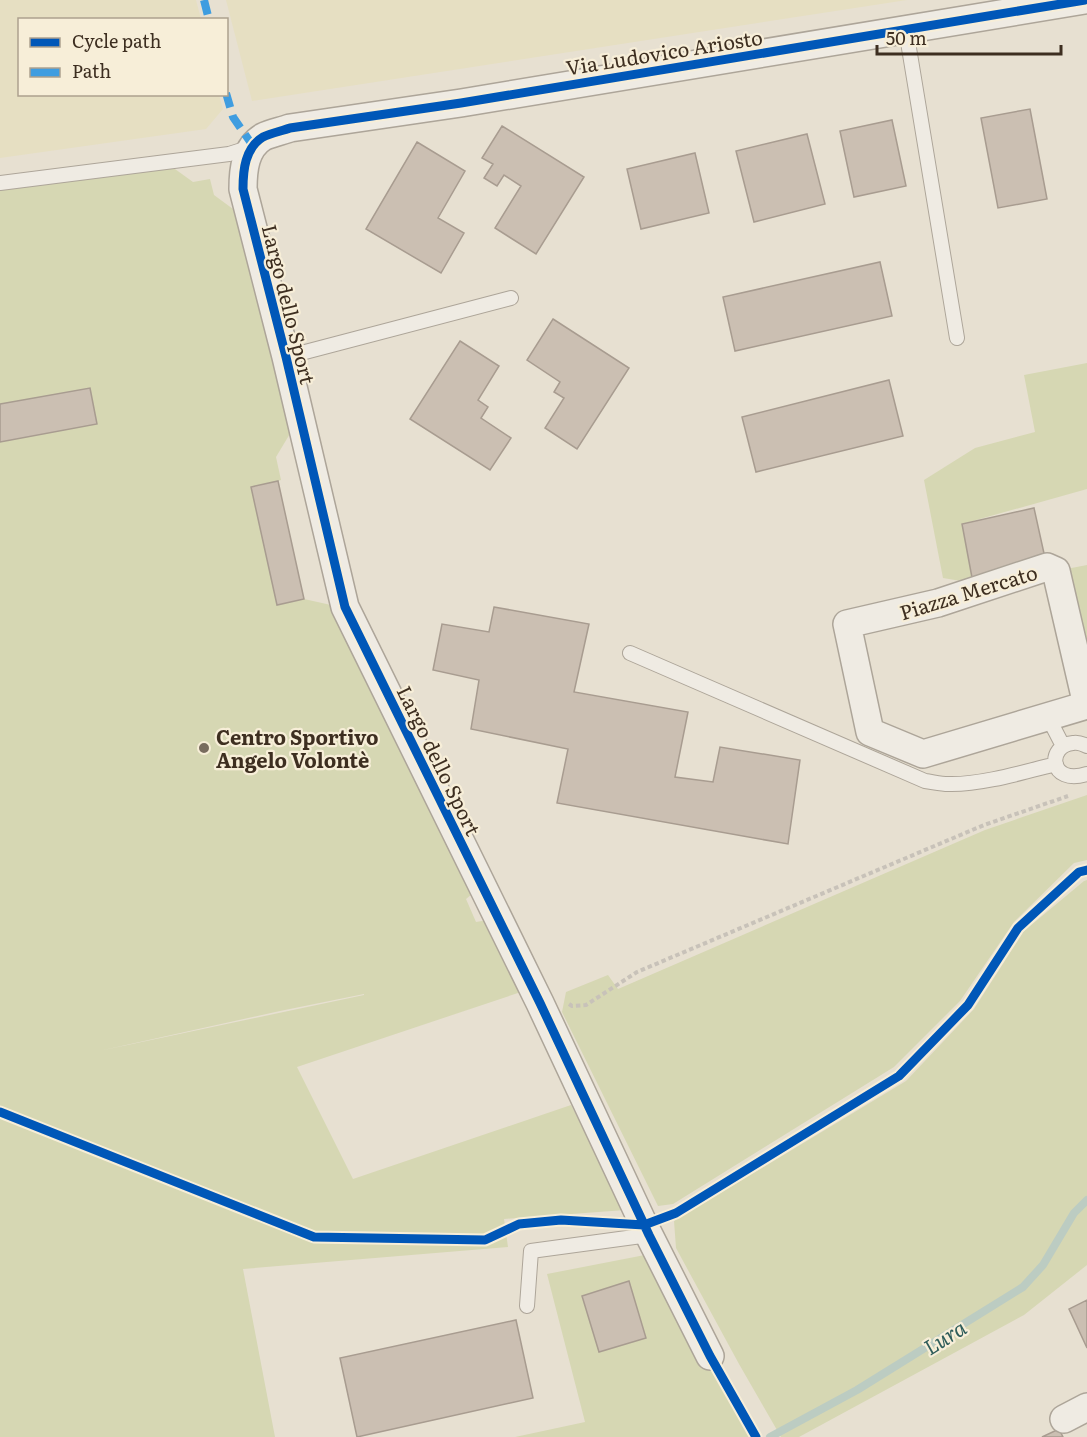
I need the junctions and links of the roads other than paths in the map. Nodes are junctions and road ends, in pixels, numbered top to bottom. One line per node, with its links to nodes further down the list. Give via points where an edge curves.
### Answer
1 (1084, 0): 2 (street, Via Ludovico Ariosto)
2 (906, 30): 3 (street, Via Ludovico Ariosto, via 290,128 264,137); 6 (lane)
3 (253, 146): 4 (lane, via 229,154); 7 (street, Largo dello Sport, via 245,166 243,189)
4 (0, 183)
5 (511, 298): 7 (lane)
6 (957, 338)
7 (286, 357): 14 (street, Largo dello Sport, via 345,607 540,1003)
8 (630, 653): 12 (lane, via 925,781 965,783)
9 (1048, 717): 9 (street, Piazza Mercato, via 923,754 870,732 847,624 938,603 1047,567 1056,571 1087,705); 10 (lane)
10 (1063, 746): 11 (lane, via 1072,742); 12 (lane, via 1055,757)
11 (1087, 746)
12 (1056, 764): 13 (lane, via 1064,775)
13 (1087, 774)
14 (649, 1236): 15 (lane, via 531,1251); 16 (street, Largo dello Sport)
15 (527, 1306)
16 (710, 1356)

